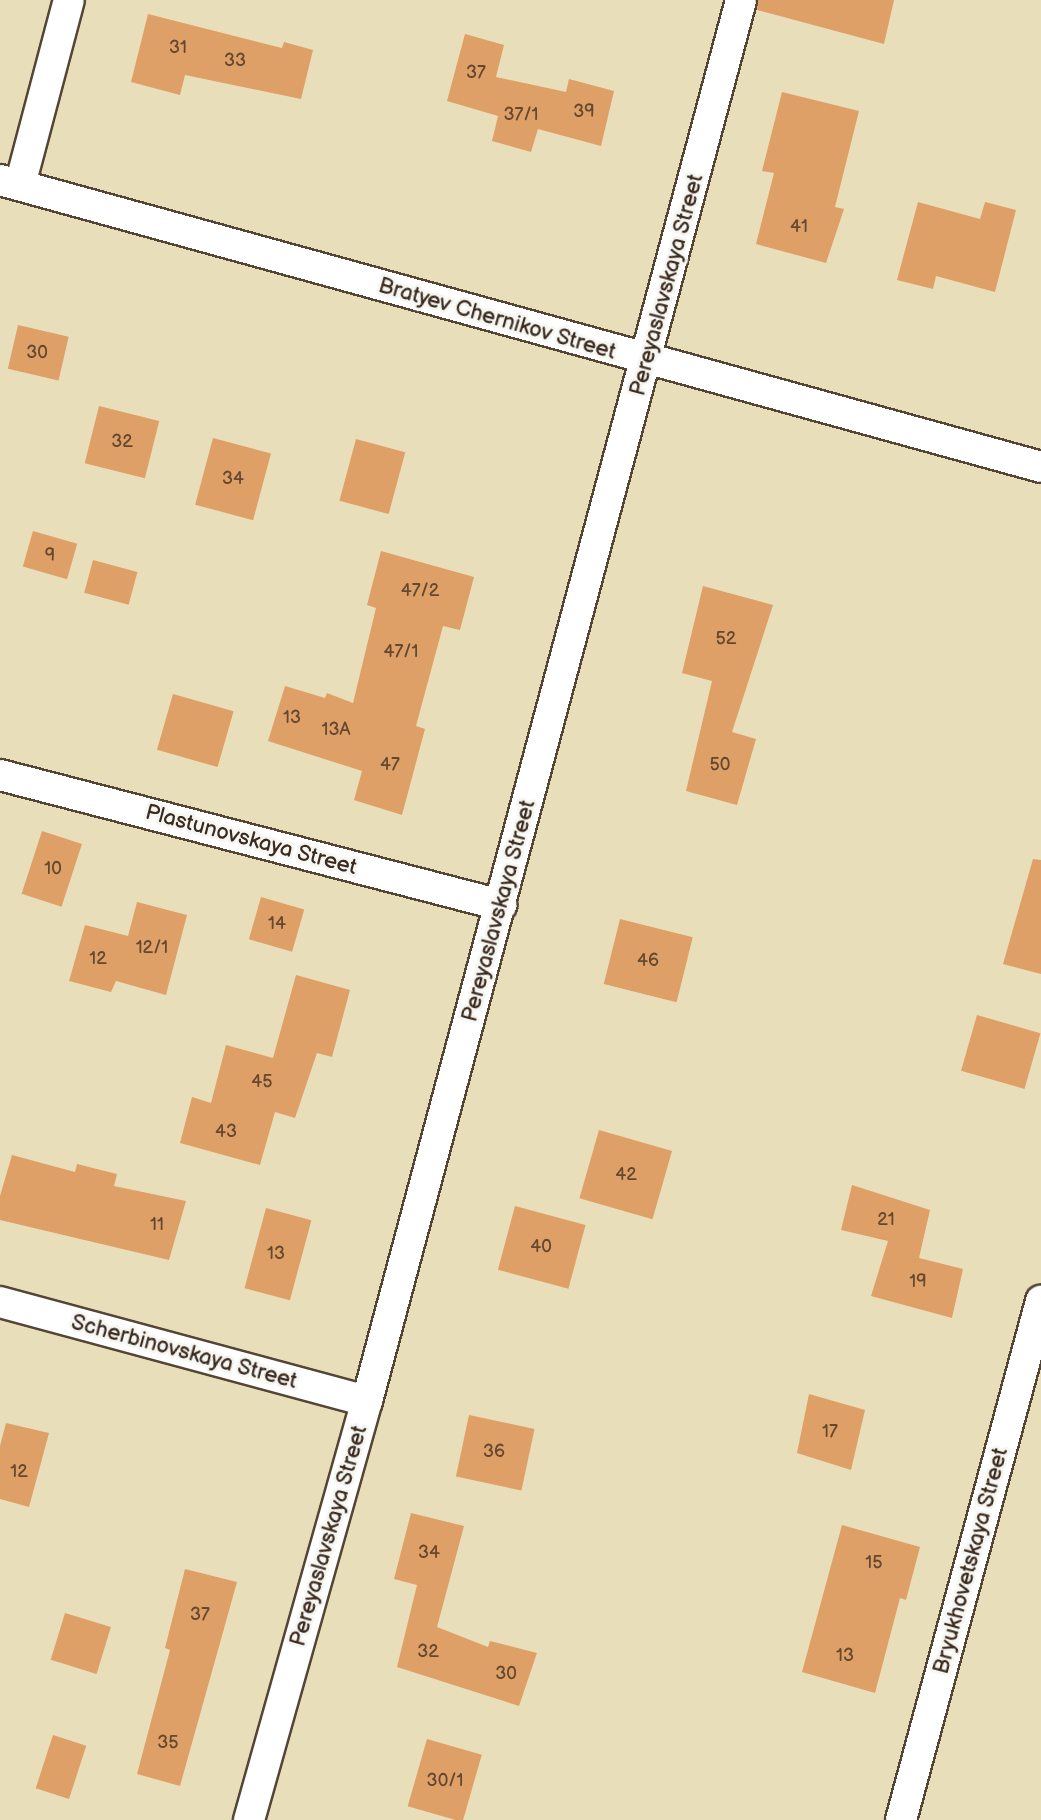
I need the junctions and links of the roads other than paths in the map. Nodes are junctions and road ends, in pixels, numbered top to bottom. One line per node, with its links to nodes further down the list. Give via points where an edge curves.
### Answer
1 (69, 0): 3 (street)
2 (741, 0): 4 (street, Pereyaslavskaya Street)
3 (10, 182): 4 (street, Bratyev Chernikov Street)
4 (647, 361): 5 (street, Bratyev Chernikov Street); 7 (street, Pereyaslavskaya Street)
5 (1041, 467)
6 (0, 775): 7 (street, Plastunovskaya Street)
7 (501, 905): 10 (street, Pereyaslavskaya Street)
8 (1041, 1301): 12 (street, Bryukhovetskaya Street)
9 (0, 1302): 10 (street, Scherbinovskaya Street)
10 (367, 1401): 11 (street, Pereyaslavskaya Street)
11 (249, 1820)
12 (901, 1820)

